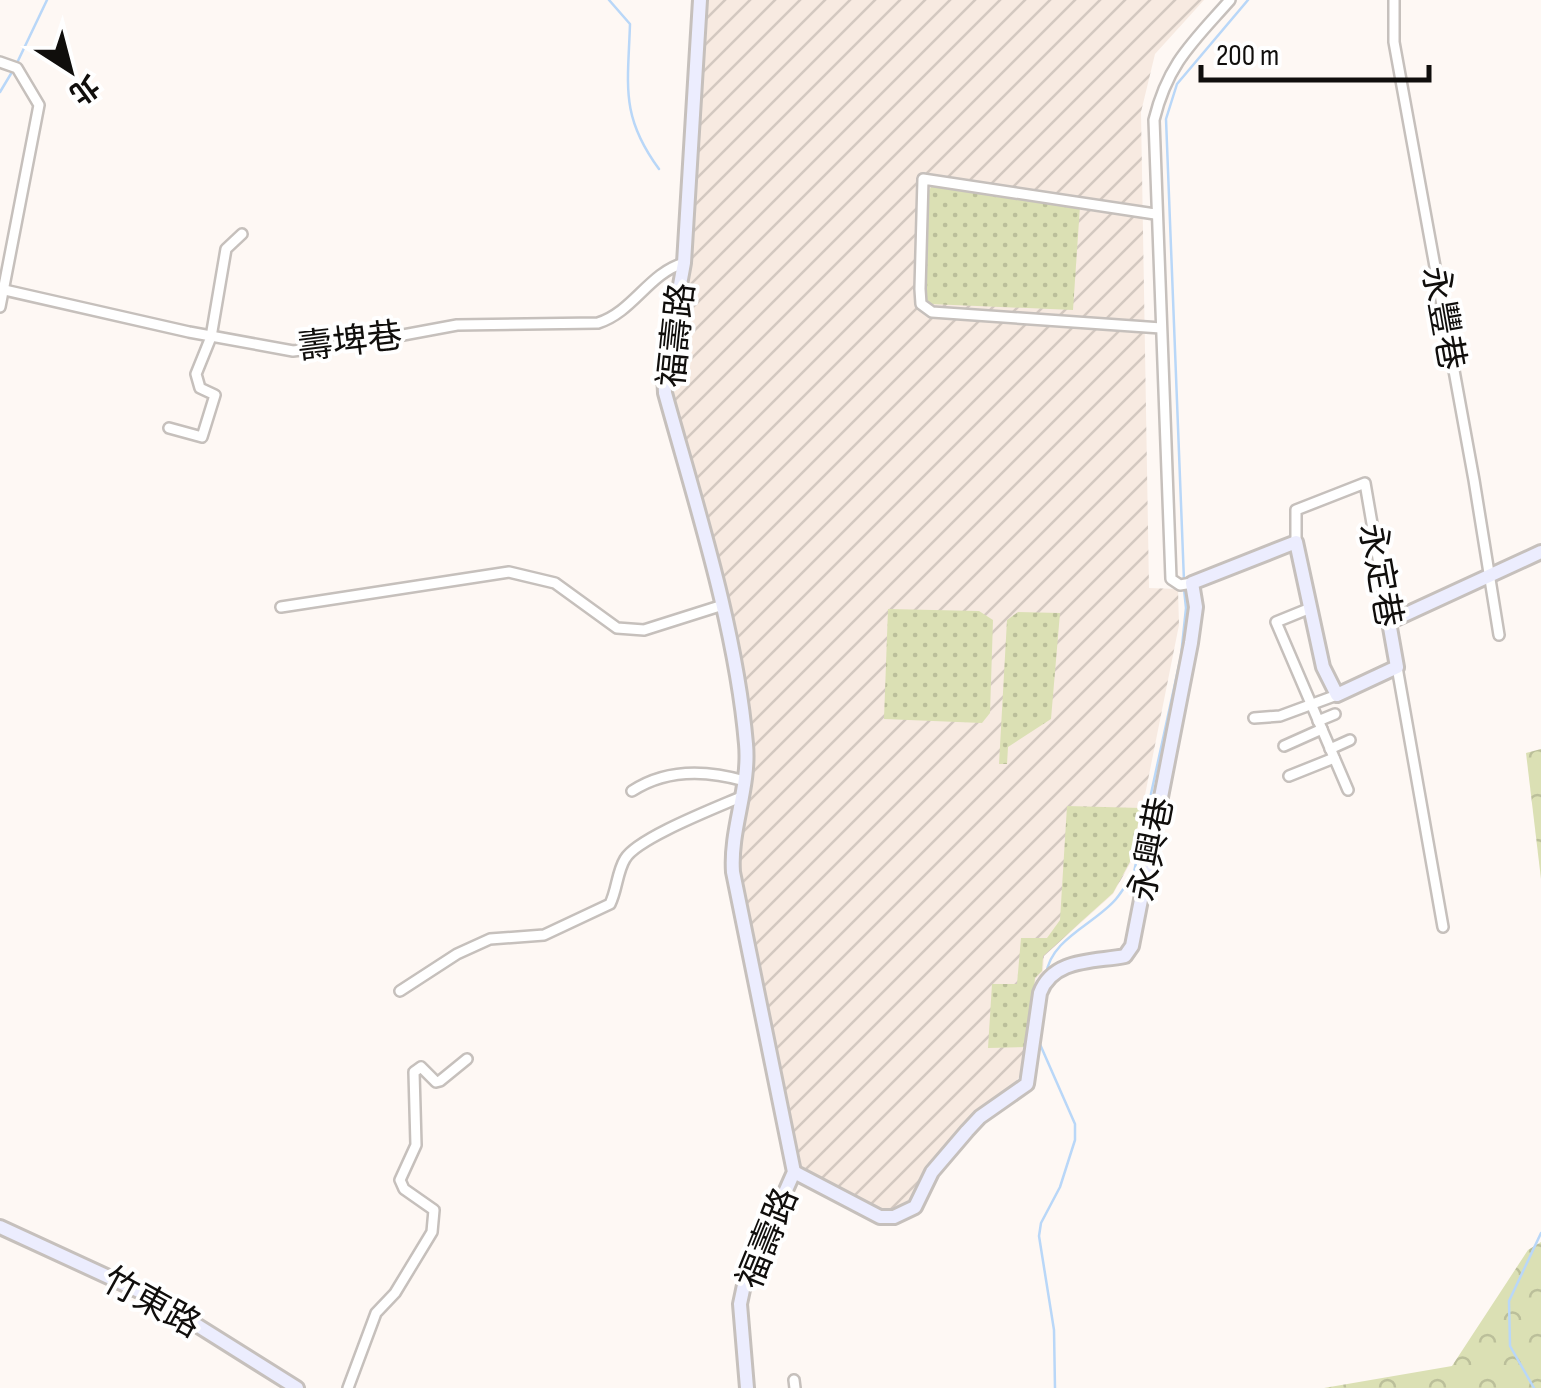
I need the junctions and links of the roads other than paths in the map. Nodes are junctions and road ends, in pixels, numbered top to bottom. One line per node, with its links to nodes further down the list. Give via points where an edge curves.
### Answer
1 (700, 0): 7 (street, 福壽路)
2 (1230, 0): 5 (street, via 1172,67 1160,94)
3 (1394, 0): 15 (street, 永豐巷, via 1394,42)
4 (0, 62): 8 (street, via 17,68 39,105)
5 (1155, 214): 10 (street); 10 (street, via 923,179 920,289 921,304 932,312)
6 (242, 234): 11 (street, via 226,249)
7 (684, 263): 11 (street, 壽埤巷, via 668,268 617,315 598,323 457,325 293,351); 17 (street, 福壽路, via 665,393)
8 (2, 289): 9 (street); 11 (street, 壽埤巷)
9 (0, 307)
10 (1161, 328): 16 (street)
11 (212, 336): 12 (street, via 196,374 200,388 216,395 202,437)
12 (169, 428)
13 (1296, 542): 16 (street); 19 (street); 20 (street, 永定巷, via 1296,510 1365,484)
14 (1541, 552): 15 (street)
15 (1487, 576): 20 (street); 21 (street, 永豐巷)
16 (1183, 583): 39 (street, 永興巷, via 1196,606 1192,643 1126,956 1071,964 1044,981 1027,1084 974,1122 910,1211 880,1217)
17 (723, 605): 18 (street, via 644,630 617,628 555,583 508,572); 32 (street, 福壽路)
18 (281, 607)
19 (1308, 609): 23 (street); 24 (street, via 1276,622)
20 (1389, 622): 22 (street, 永定巷)
21 (1499, 635)
22 (1397, 668): 23 (street); 36 (street)
23 (1336, 695): 24 (street)
24 (1311, 705): 26 (street); 27 (street)
25 (1335, 714): 27 (street)
26 (1254, 718)
27 (1320, 725): 29 (street); 30 (street)
28 (1350, 740): 30 (street)
29 (1284, 746)
30 (1332, 753): 31 (street); 34 (street)
31 (1289, 776)
32 (746, 780): 33 (street, via 708,771 650,779); 35 (street, 福壽路)
33 (632, 790)
34 (1348, 790)
35 (743, 796): 37 (street, via 628,853 610,904 544,935 490,940); 39 (street, 福壽路, via 732,872)
36 (1443, 927)
37 (400, 992)
38 (467, 1059): 42 (street, via 436,1082 415,1068 416,1145 400,1180 434,1210 432,1232 376,1313)
39 (794, 1172): 43 (street, 福壽路, via 744,1284)
40 (0, 1228): 41 (street, 竹東路, via 152,1297)
41 (297, 1388)
42 (348, 1388)
43 (747, 1388)

